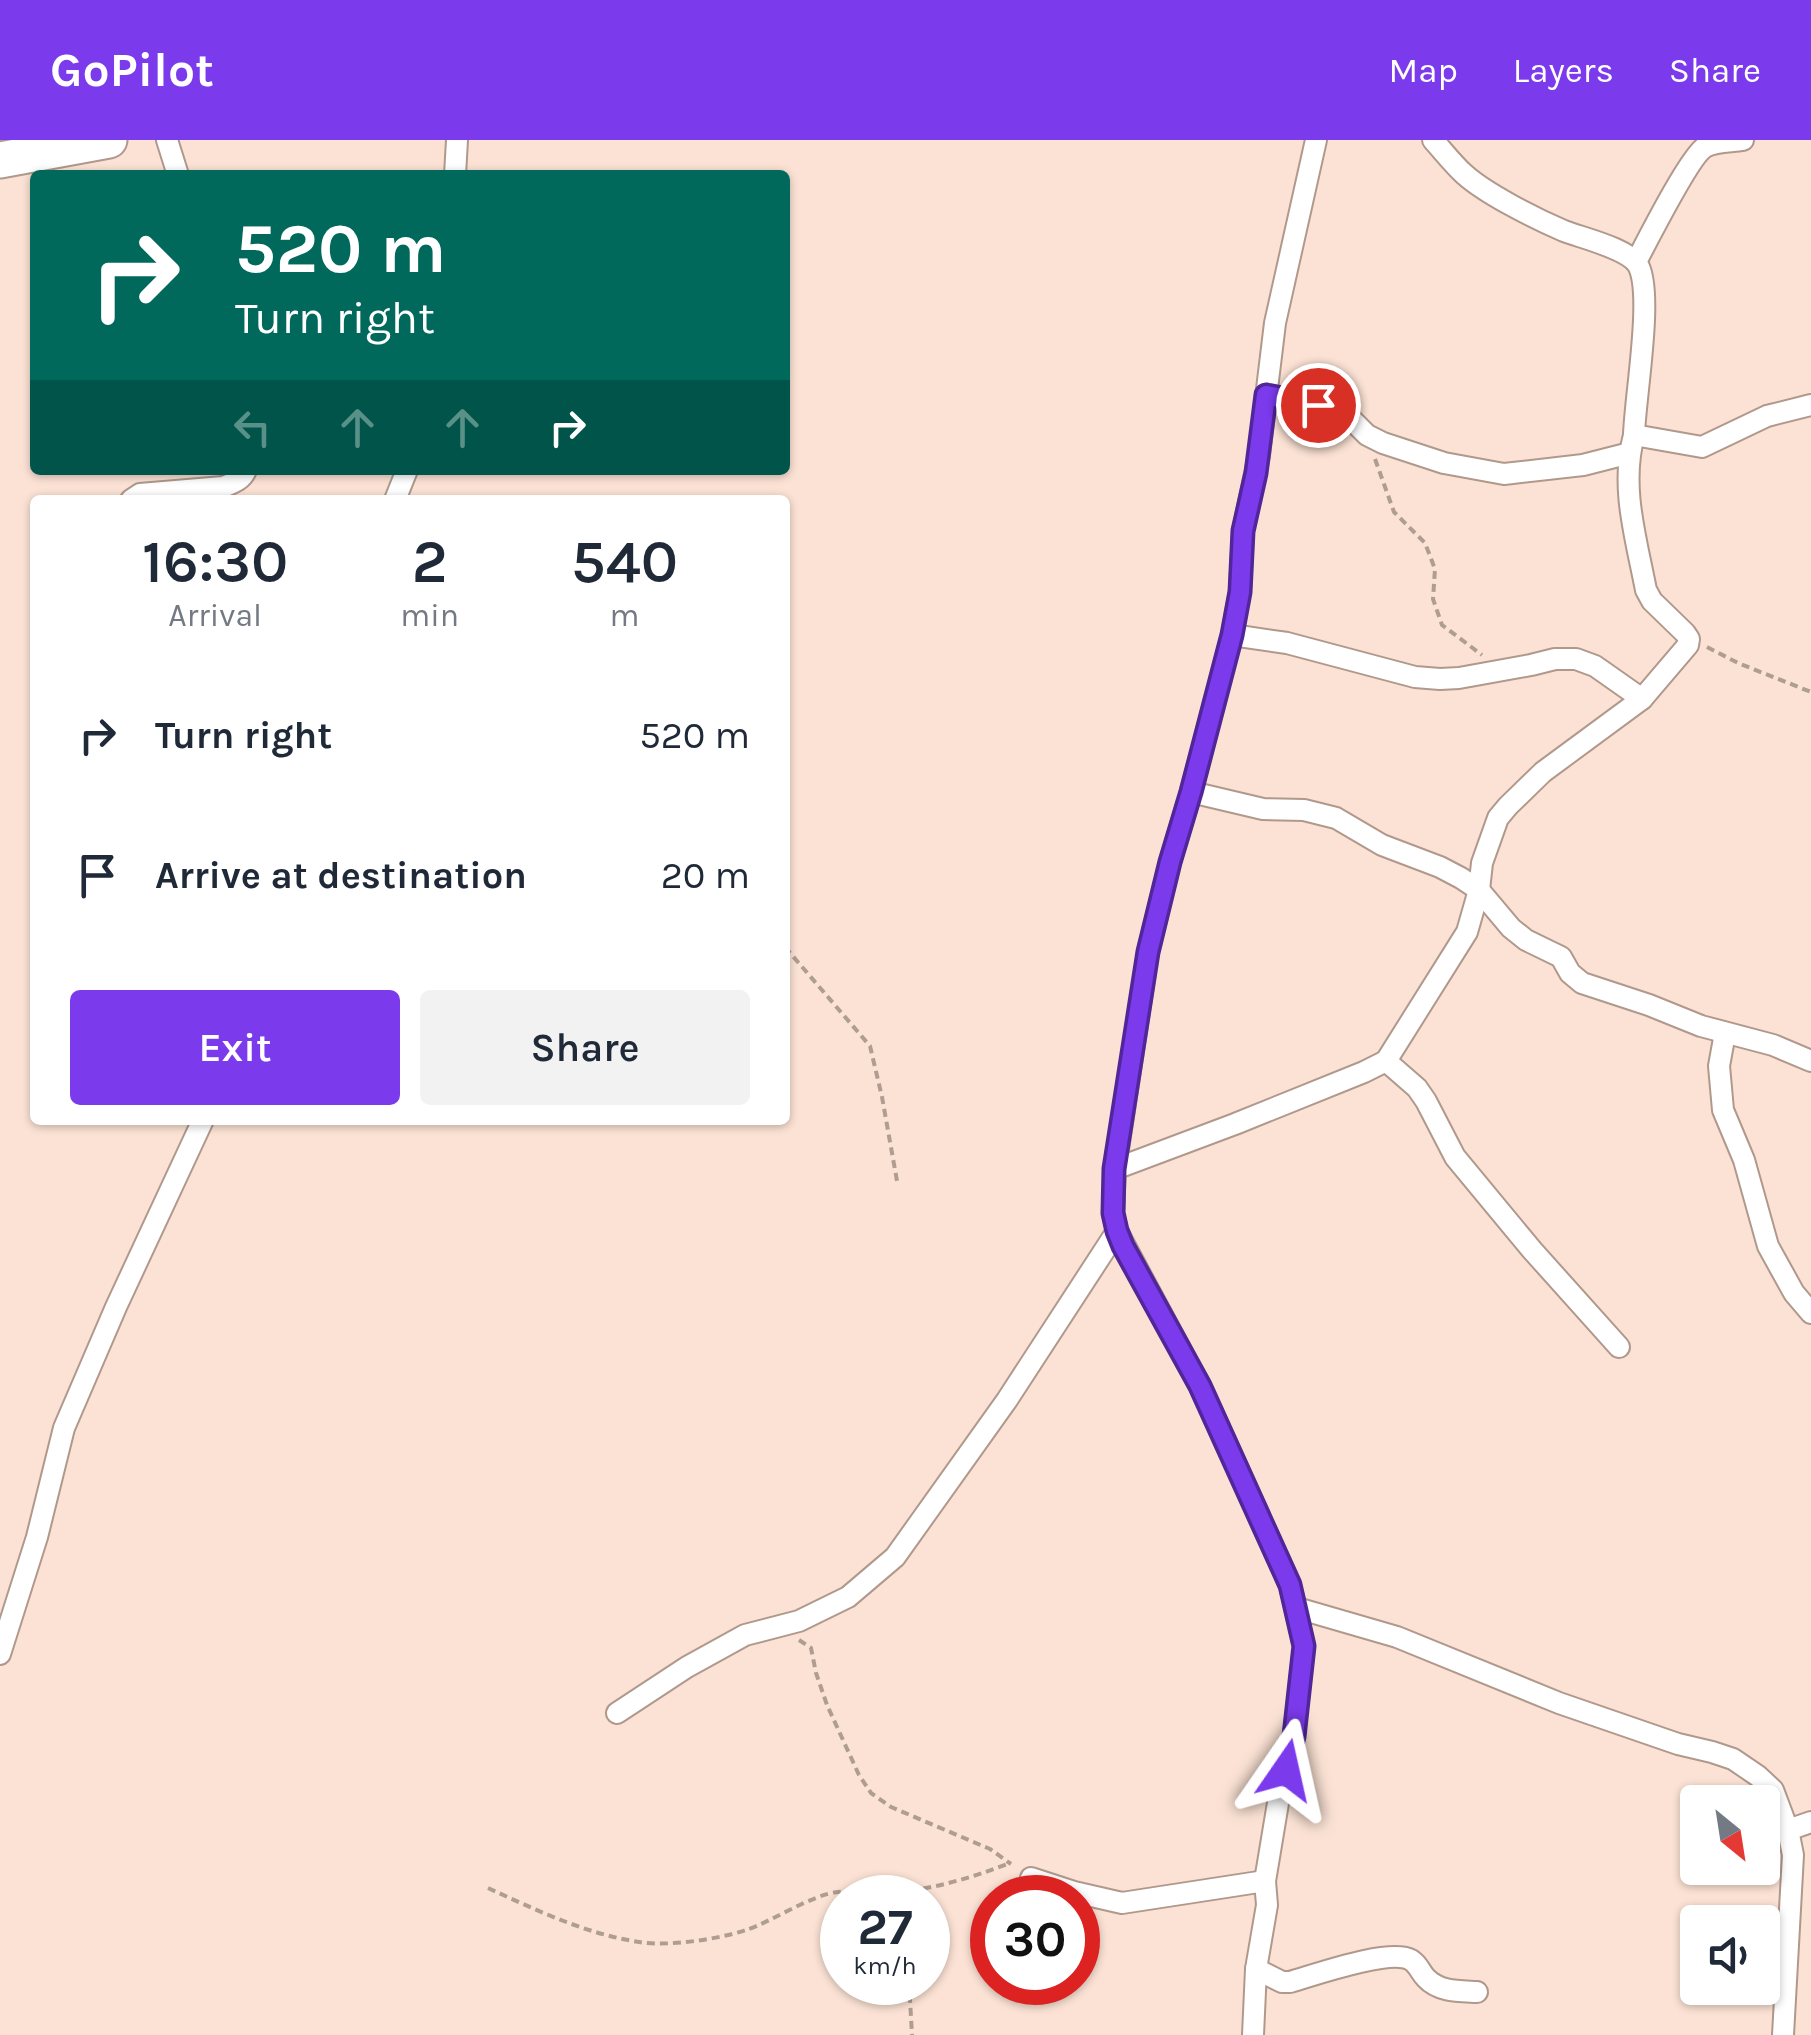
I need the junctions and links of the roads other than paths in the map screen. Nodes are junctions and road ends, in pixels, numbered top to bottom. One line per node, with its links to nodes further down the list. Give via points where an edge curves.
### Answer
1 (109, 140): 7 (highway)
2 (167, 140): 8 (street)
3 (457, 140): 9 (street)
4 (1316, 140): 11 (street, via 1275,323)
5 (1433, 140): 10 (street, via 1465,176 1521,210)
6 (1743, 140): 10 (street, via 1702,148)
7 (0, 160)
8 (176, 170)
9 (456, 170)
10 (1636, 262): 13 (street, via 1644,314)
11 (1266, 395): 13 (street, via 1342,410 1383,444 1504,474 1582,465); 16 (street)
12 (1811, 405): 13 (street, via 1767,416 1702,447)
13 (1632, 444): 17 (street, via 1628,491 1646,590 1690,639)
14 (244, 475): 15 (street, via 224,487)
15 (138, 495)
16 (1232, 635): 17 (street, via 1414,676 1459,678 1576,658); 18 (street)
17 (1642, 699): 19 (street, via 1508,806 1490,838)
18 (1191, 792): 19 (street, via 1263,809 1322,813); 24 (street, via 1148,952)
19 (1479, 890): 20 (street, via 1526,940 1562,956 1574,978); 21 (street, via 1467,932)
20 (1725, 1033): 22 (street); 26 (street, via 1722,1110 1768,1246)
21 (1386, 1060): 24 (street); 27 (street, via 1426,1101 1454,1156)
22 (1811, 1062)
23 (201, 1125): 29 (street, via 64,1428)
24 (1114, 1169): 25 (street)
25 (1117, 1231): 28 (street, via 1200,1386); 30 (street, via 895,1557 848,1597 799,1621 745,1635)
26 (1811, 1313)
27 (1620, 1347)
28 (1297, 1608): 32 (street, via 1397,1637 1559,1702 1734,1759 1773,1790); 34 (street, via 1301,1681)
29 (0, 1654)
30 (617, 1713)
31 (1811, 1822): 32 (street)
32 (1788, 1830): 33 (street)
33 (1802, 1860): 39 (street)
34 (1265, 1881): 35 (street, via 1122,1904); 36 (street, via 1268,1905)
35 (1100, 1898)
36 (1256, 1969): 37 (street, via 1290,1982 1399,1956 1441,1989); 38 (street)
37 (1477, 1992)
38 (1253, 2035)
39 (1784, 2035)

